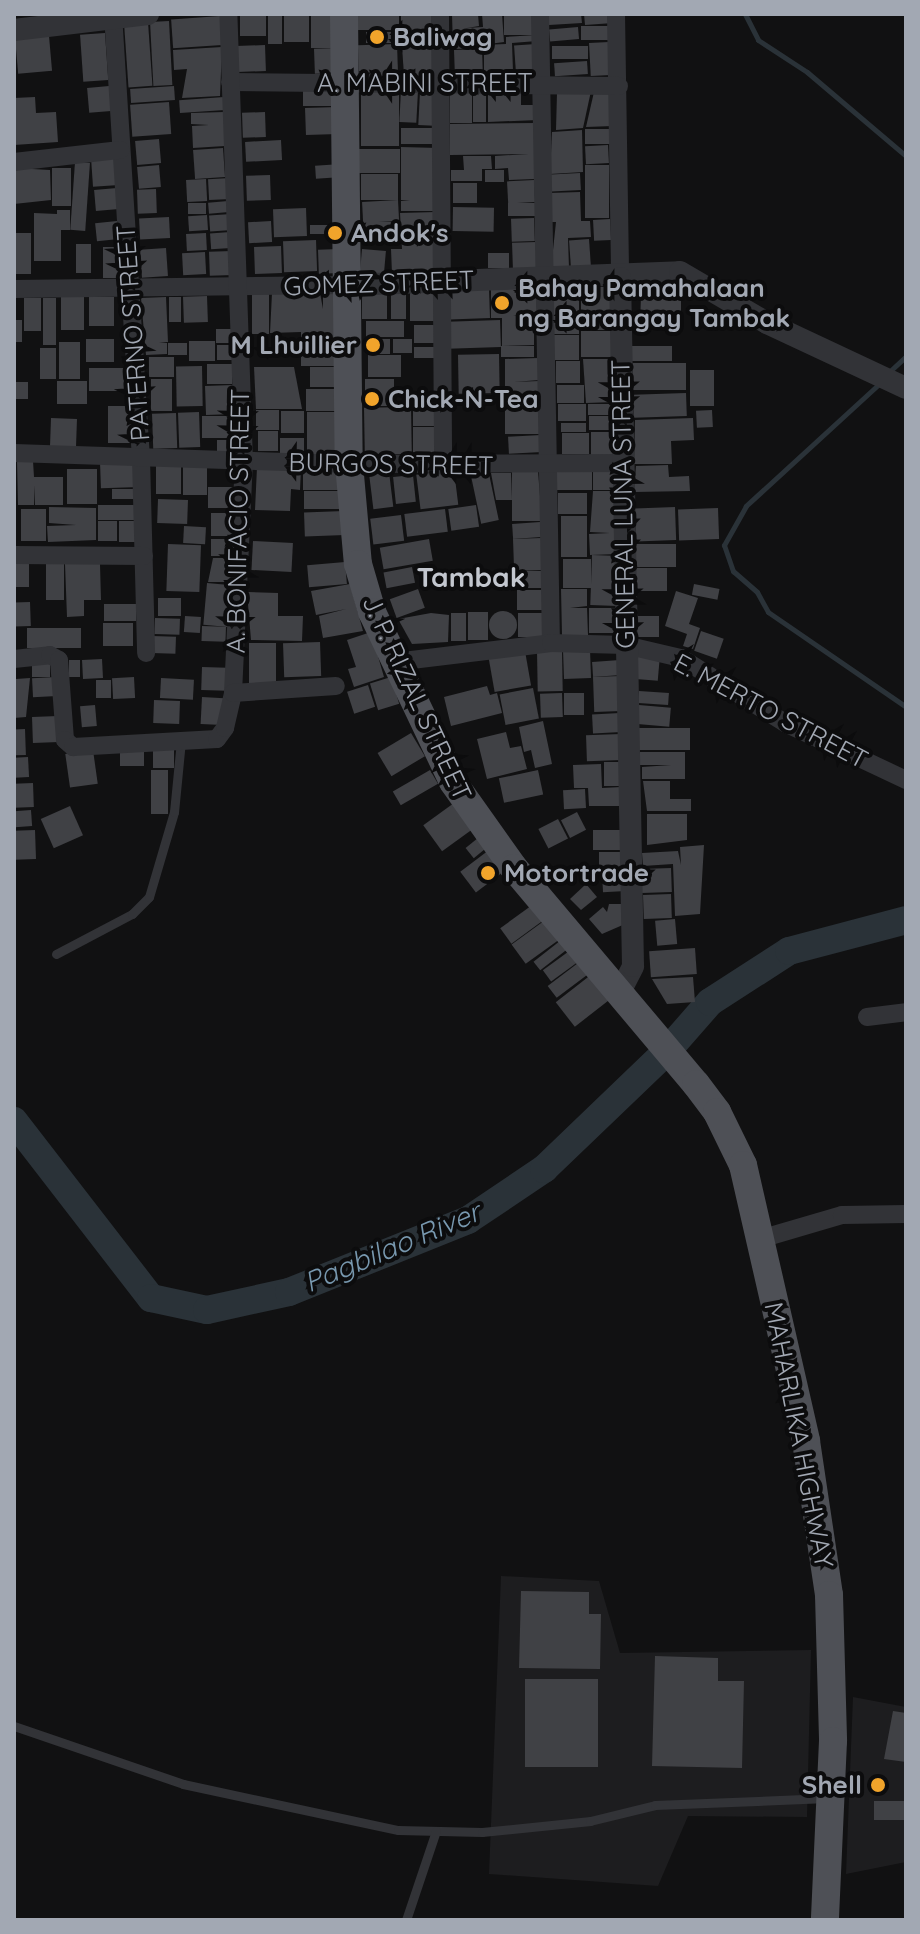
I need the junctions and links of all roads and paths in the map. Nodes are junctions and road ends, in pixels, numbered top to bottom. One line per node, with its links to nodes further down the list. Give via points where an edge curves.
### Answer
1 (148, 14): 7 (street)
2 (228, 14): 9 (street, A. BONIFACIO STREET)
3 (344, 14): 11 (main road, J. P. RIZAL STREET)
4 (440, 14): 10 (street)
5 (540, 14): 12 (street)
6 (616, 14): 13 (street, GENERAL LUNA STREET)
7 (113, 16): 8 (street); 14 (street, PATERNO STREET)
8 (14, 30)
9 (230, 82): 11 (street, A. MABINI STREET); 20 (street, A. BONIFACIO STREET)
10 (442, 82): 11 (street, A. MABINI STREET); 12 (street, A. MABINI STREET); 18 (street)
11 (346, 83): 19 (main road, J. P. RIZAL STREET)
12 (542, 83): 13 (street, A. MABINI STREET); 16 (street)
13 (619, 86): 17 (street, GENERAL LUNA STREET)
14 (120, 150): 15 (street); 21 (street, PATERNO STREET)
15 (14, 162)
16 (544, 278): 17 (street, GOMEZ STREET); 18 (street, GOMEZ STREET); 29 (street)
17 (620, 278): 23 (street, GOMEZ STREET, via 680,272 767,323); 27 (street, GENERAL LUNA STREET)
18 (442, 281): 19 (street, GOMEZ STREET); 30 (street)
19 (347, 285): 20 (street, GOMEZ STREET); 28 (main road, J. P. RIZAL STREET)
20 (240, 286): 21 (street, GOMEZ STREET); 26 (street, A. BONIFACIO STREET)
21 (130, 287): 22 (street, GOMEZ STREET); 25 (street, PATERNO STREET)
22 (14, 289)
23 (904, 387)
24 (14, 453): 25 (street, BURGOS STREET)
25 (141, 458): 26 (street, BURGOS STREET); 32 (street, PATERNO STREET)
26 (244, 462): 28 (street, BURGOS STREET); 39 (street, A. BONIFACIO STREET)
27 (623, 463): 29 (street, BURGOS STREET); 34 (street, GENERAL LUNA STREET)
28 (349, 464): 30 (street, BURGOS STREET); 37 (main road, J. P. RIZAL STREET, via 358,564)
29 (548, 465): 30 (street, BURGOS STREET); 33 (street)
30 (443, 466)
31 (14, 555): 32 (street)
32 (144, 556): 35 (street, PATERNO STREET)
33 (551, 643): 34 (street, E. MERTO STREET); 37 (street, E. MERTO STREET)
34 (625, 645): 41 (street, E. MERTO STREET, via 681,658 785,723); 43 (street, GENERAL LUNA STREET, via 633,966)
35 (146, 653)
36 (14, 659): 40 (street, A. BONIFACIO STREET, via 50,655 59,660 68,745)
37 (395, 662): 43 (main road, J. P. RIZAL STREET, via 453,782 482,827)
38 (336, 686): 39 (street)
39 (233, 693): 40 (street, A. BONIFACIO STREET, via 217,739)
40 (181, 740): 42 (lane, via 174,812 149,897 132,914)
41 (906, 780)
42 (56, 954)
43 (620, 992): 46 (main road, J. P. RIZAL STREET)
44 (906, 1012): 45 (street)
45 (867, 1017)
46 (652, 1030): 48 (main road, MAHARLIKA HIGHWAY, via 696,1084 735,1145)
47 (906, 1214): 48 (street, via 842,1215)
48 (760, 1239): 50 (main road, MAHARLIKA HIGHWAY, via 806,1441 825,1556 834,1683)
49 (14, 1726): 51 (lane, via 183,1784 398,1830)
50 (828, 1798): 51 (lane, via 655,1805 590,1821); 53 (main road, MAHARLIKA HIGHWAY)
51 (436, 1831): 52 (lane)
52 (406, 1920)
53 (825, 1920)

